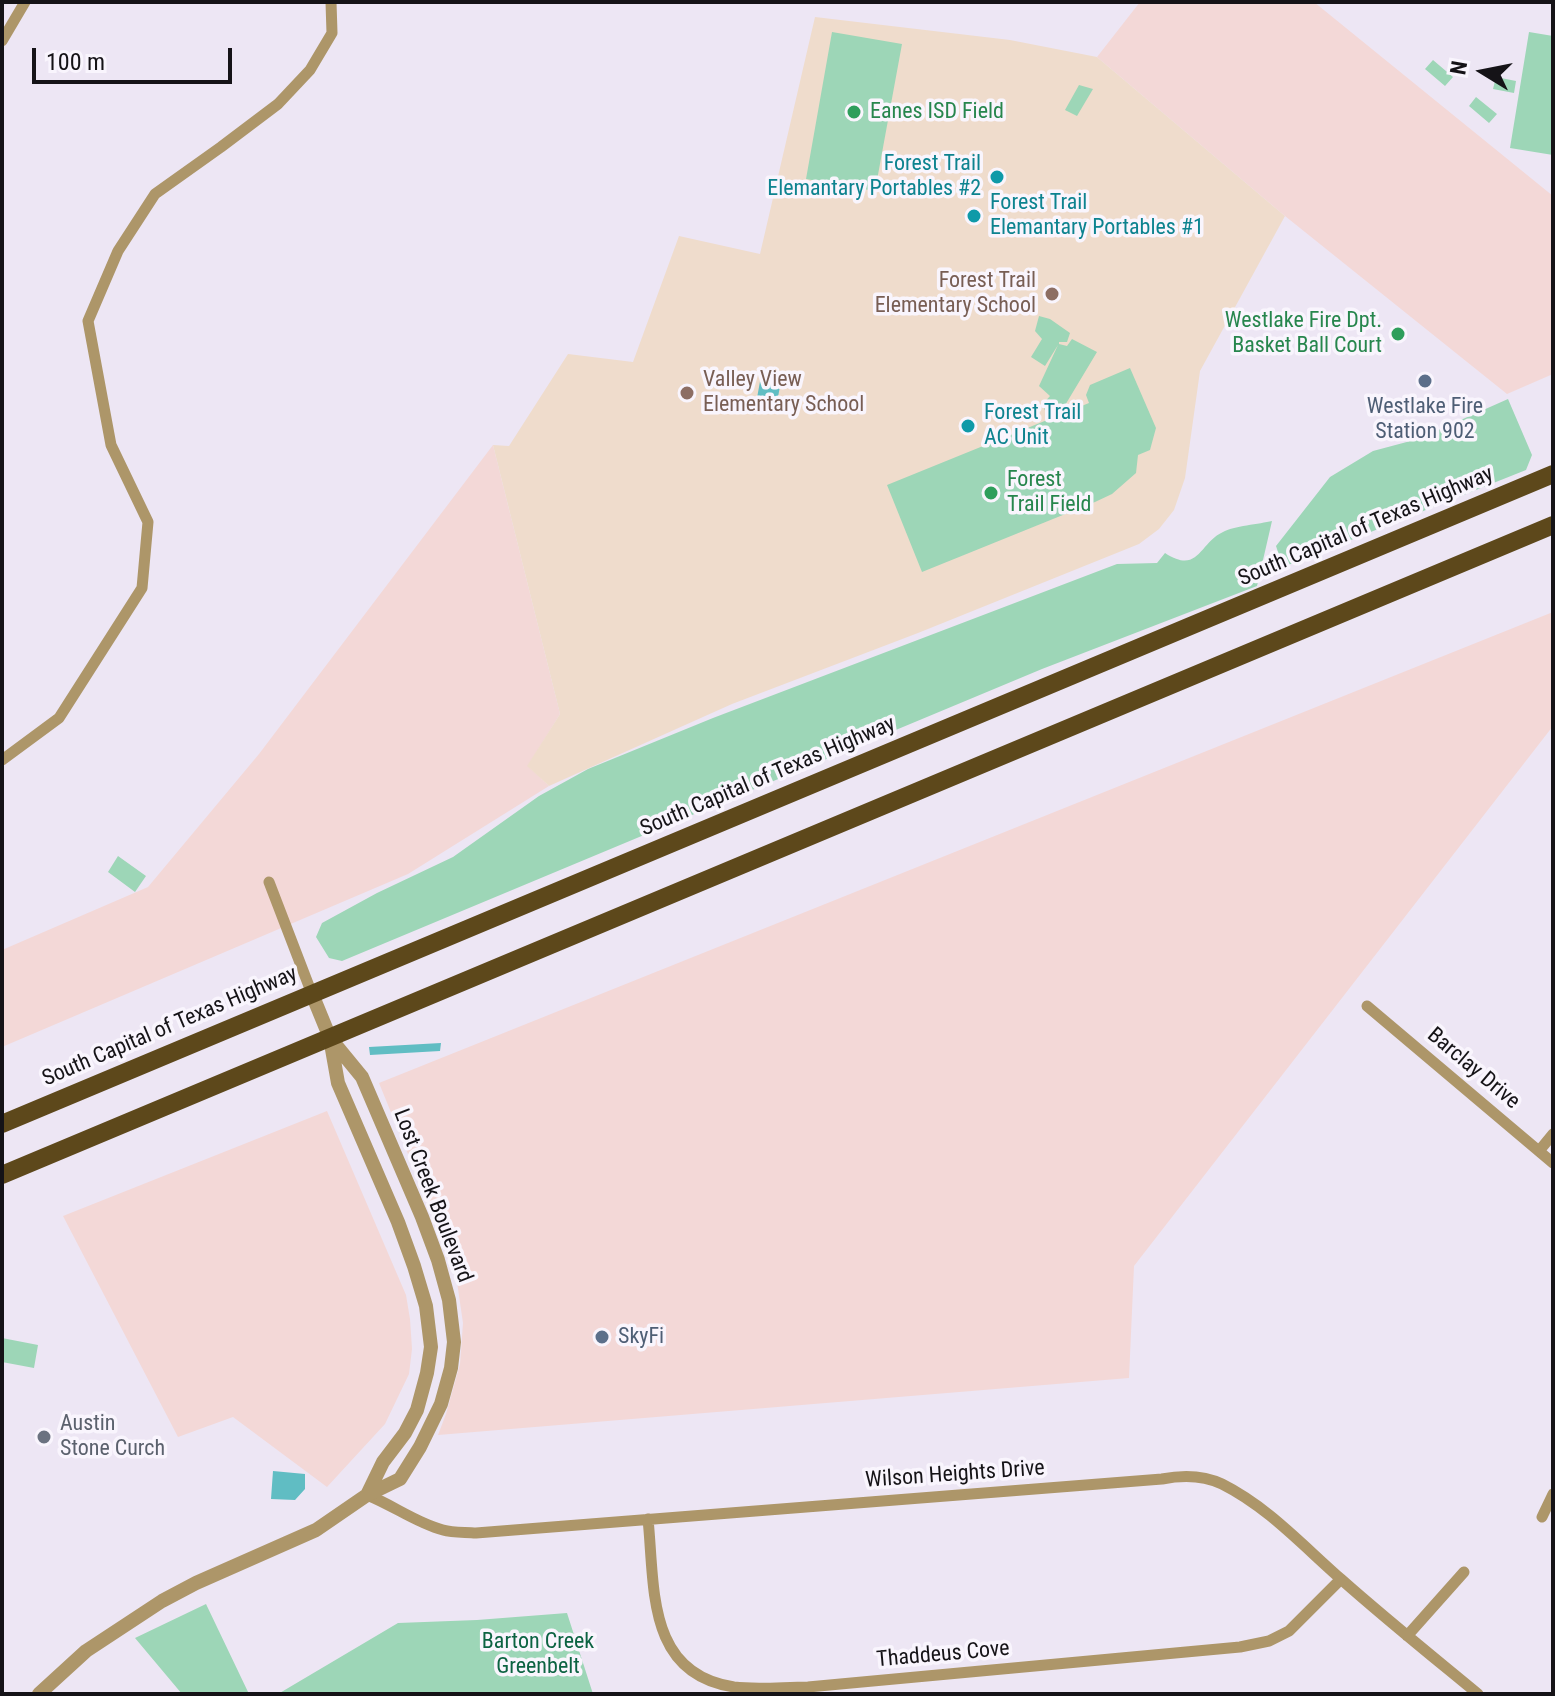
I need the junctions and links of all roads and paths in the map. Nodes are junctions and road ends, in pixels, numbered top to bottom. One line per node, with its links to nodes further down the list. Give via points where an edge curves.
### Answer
1 (25, 2): 3 (street)
2 (331, 2): 6 (street, via 332,33 310,70 278,104 155,194 118,251 88,321 111,445 148,522 142,588 59,718)
3 (2, 41)
4 (1553, 474): 8 (highway, South Capital of Texas Highway)
5 (1553, 525): 10 (highway)
6 (2, 760)
7 (269, 882): 8 (street, Lost Creek Boulevard)
8 (312, 994): 10 (street, Lost Creek Boulevard); 11 (highway, South Capital of Texas Highway)
9 (1367, 1006): 13 (street, Barclay Drive)
10 (330, 1038): 15 (highway); 17 (street, Lost Creek Boulevard, via 338,1083 414,1266 431,1347 417,1410); 17 (street, Lost Creek Boulevard, via 362,1077 422,1217 449,1300 454,1342 441,1404 420,1447 400,1479)
11 (2, 1124)
12 (1553, 1134): 13 (street)
13 (1539, 1151): 14 (street, Barclay Drive)
14 (1553, 1163)
15 (2, 1175)
16 (1553, 1494): 18 (street)
17 (367, 1495): 19 (street, Wilson Heights Drive, via 446,1531); 23 (street, Lost Creek Boulevard, via 316,1530 162,1601 86,1651)
18 (1542, 1517)
19 (648, 1519): 21 (street, Wilson Heights Drive, via 1178,1475 1219,1483 1259,1506); 21 (street, Thaddeus Cove, via 659,1626 696,1675 736,1687 808,1687 1240,1647 1289,1631)
20 (1464, 1572): 22 (street)
21 (1341, 1579): 22 (street, Wilson Heights Drive)
22 (1407, 1636): 24 (street, Wilson Heights Drive)
23 (39, 1694)
24 (1478, 1694)

